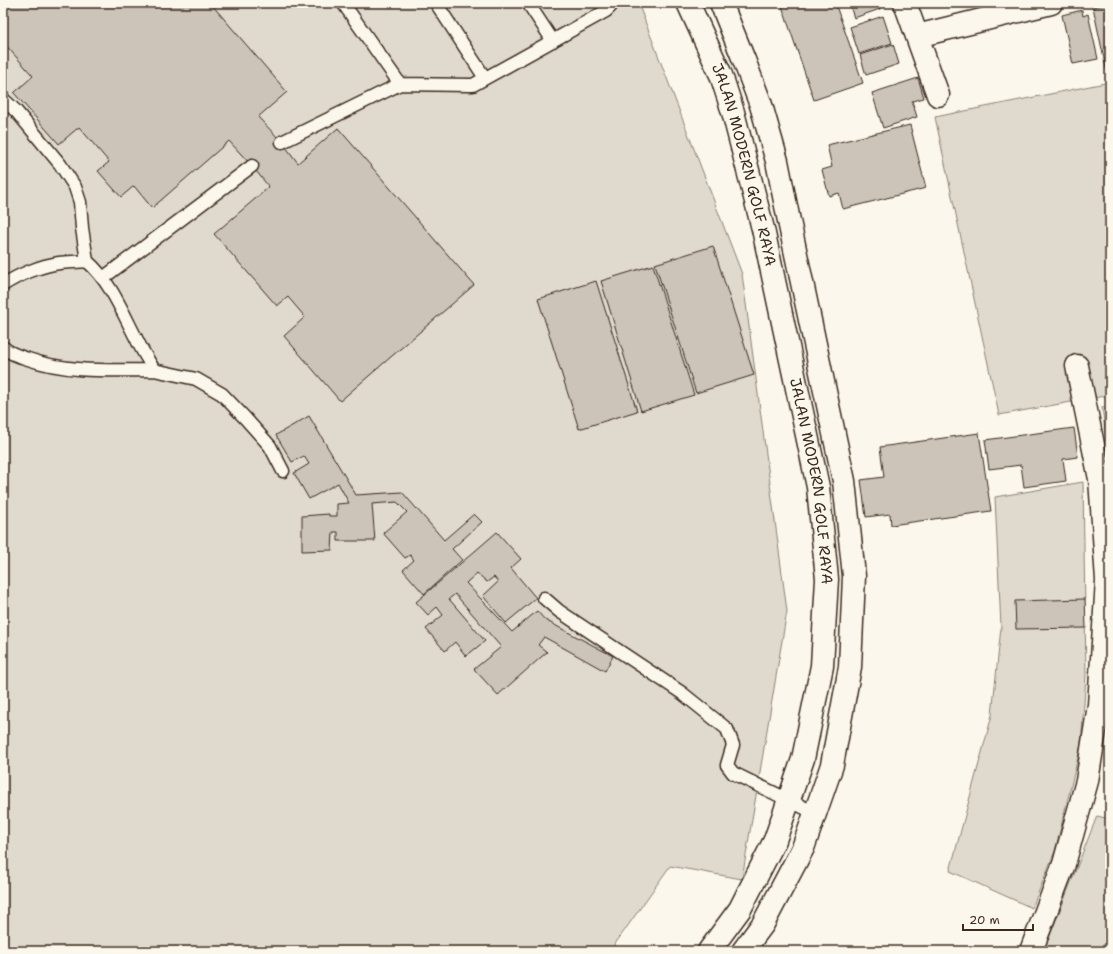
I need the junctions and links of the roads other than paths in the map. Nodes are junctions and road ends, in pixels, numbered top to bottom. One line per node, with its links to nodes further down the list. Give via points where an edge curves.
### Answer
1 (343, 3): 12 (lane)
2 (436, 3): 11 (lane)
3 (528, 3): 10 (lane)
4 (611, 3): 10 (lane, via 606,11)
5 (688, 3): 25 (street, JALAN MODERN GOLF RAYA, via 721,75 733,112 763,230 818,487 827,579 822,666 803,759)
6 (721, 3): 26 (street, JALAN MODERN GOLF RAYA, via 761,105 777,161 844,481 854,576 850,667 832,765)
7 (905, 3): 9 (street)
8 (1051, 3): 9 (street)
9 (917, 36): 13 (street)
10 (553, 41): 11 (lane)
11 (485, 78): 12 (lane, via 470,85)
12 (400, 84): 15 (lane)
13 (938, 95)
14 (3, 99): 17 (lane, via 60,164 75,187 80,202)
15 (282, 142)
16 (252, 166): 18 (lane)
17 (87, 261): 18 (lane); 19 (lane, via 57,264 32,271)
18 (103, 278): 22 (lane)
19 (3, 285)
20 (3, 347): 22 (lane, via 9,352 44,364 80,369)
21 (1077, 366): 29 (street, via 1100,478 1107,580 1099,705 1087,781 1064,864)
22 (154, 370): 23 (lane, via 196,379 222,394 270,446)
23 (283, 471)
24 (544, 598): 25 (lane, via 559,611 682,693 727,729 732,745 727,765 733,773)
25 (789, 800): 26 (lane); 27 (street, JALAN MODERN GOLF RAYA, via 775,840 740,909)
26 (815, 813): 28 (street, JALAN MODERN GOLF RAYA, via 803,848 763,924)
27 (709, 951)
28 (743, 951)
29 (1030, 951)

